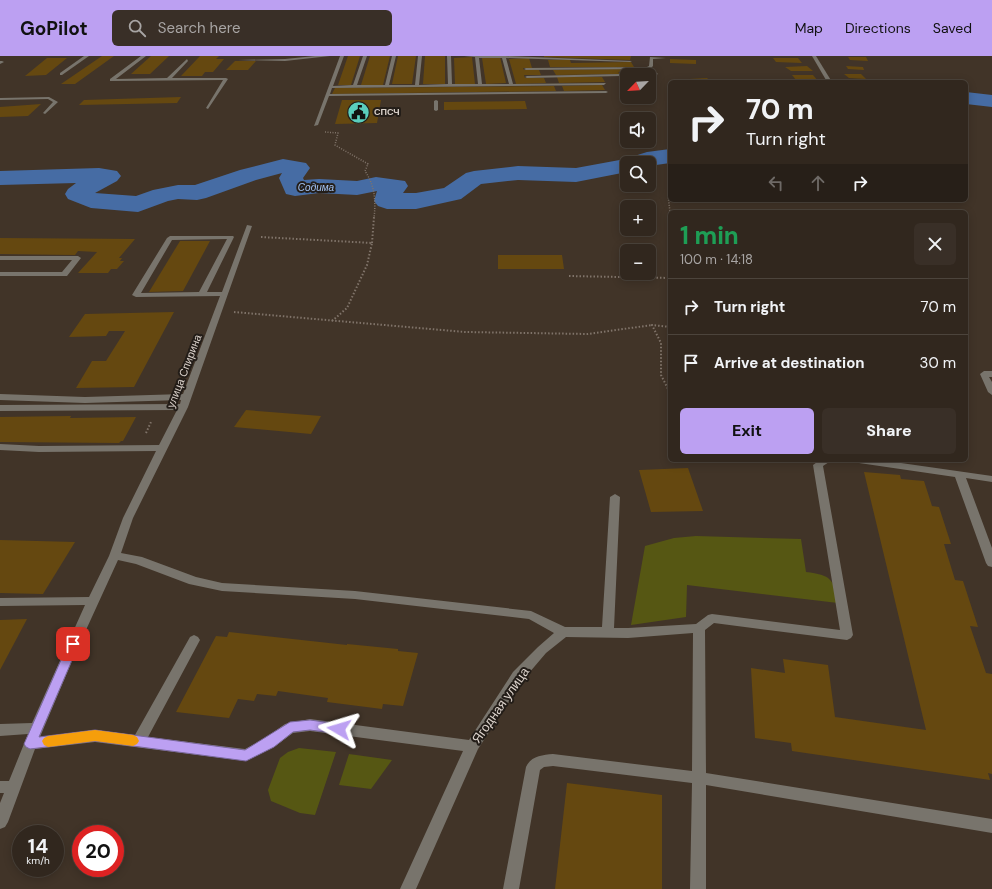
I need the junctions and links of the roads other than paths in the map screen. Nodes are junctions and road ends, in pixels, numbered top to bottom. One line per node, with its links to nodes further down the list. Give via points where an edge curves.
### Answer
1 (87, 56): 24 (street)
2 (144, 56): 28 (street, via 112,80)
3 (328, 56): 17 (street)
4 (342, 56): 38 (street)
5 (365, 56): 35 (street)
6 (394, 56): 36 (street)
7 (420, 56): 37 (street)
8 (449, 56): 32 (street)
9 (466, 56): 10 (street)
10 (477, 56): 12 (street); 33 (street)
11 (814, 56): 29 (street)
12 (504, 57): 13 (street); 34 (street)
13 (533, 57): 18 (street); 23 (street)
14 (664, 58): 21 (street, via 651,58 651,66)
15 (187, 60): 28 (street)
16 (240, 60): 17 (street)
17 (263, 60): 19 (street)
18 (630, 61)
19 (260, 65)
20 (620, 68): 23 (street)
21 (648, 68)
22 (526, 69): 23 (street)
23 (546, 69): 26 (street)
24 (61, 74)
25 (620, 75): 26 (street)
26 (550, 76): 27 (street); 30 (street)
27 (527, 77)
28 (168, 80): 45 (street, via 226,79)
29 (828, 80)
30 (555, 84): 31 (street); 34 (street); 40 (street)
31 (604, 84)
32 (450, 85): 33 (street); 37 (street)
33 (480, 85): 34 (street)
34 (511, 85)
35 (356, 86): 36 (street); 38 (street)
36 (387, 86): 37 (street)
37 (417, 86)
38 (330, 87): 41 (street)
39 (606, 92): 40 (street)
40 (560, 93): 41 (street)
41 (326, 97): 43 (street, via 396,97); 48 (street)
42 (0, 99): 47 (street, via 49,98 56,102)
43 (436, 101): 44 (street); 46 (street)
44 (443, 101)
45 (208, 108)
46 (436, 110)
47 (45, 113)
48 (316, 125)
49 (249, 226): 50 (street, улица Спирина)
50 (244, 236): 51 (street); 55 (street, улица Спирина)
51 (231, 237): 54 (street); 54 (street, via 170,238 136,295)
52 (0, 258): 53 (street, via 78,258 64,274)
53 (0, 274)
54 (202, 294): 55 (street)
55 (225, 294): 59 (street, улица Спирина)
56 (992, 374): 57 (street, via 984,374)
57 (992, 392)
58 (0, 397): 59 (street, via 85,400)
59 (186, 398): 60 (street, улица Спирина)
60 (183, 407): 61 (street); 63 (street, улица Спирина)
61 (0, 408)
62 (0, 447): 63 (street)
63 (163, 448): 69 (street, улица Спирина, via 128,518)
64 (824, 462): 73 (street, via 818,466 847,636 712,618)
65 (873, 462): 66 (street)
66 (958, 474): 67 (street); 70 (street)
67 (992, 479)
68 (615, 497): 75 (street)
69 (115, 556): 71 (street, улица Спирина); 74 (street, via 138,560 193,581 222,587 355,595 531,615)
70 (992, 563)
71 (92, 601): 72 (street); 77 (street, улица Спирина)
72 (0, 602)
73 (699, 628): 75 (street); 82 (street)
74 (563, 632): 75 (street); 81 (street, Ягодная улица, via 518,676)
75 (608, 632)
76 (194, 640): 79 (street)
77 (36, 728): 78 (street); 80 (street, улица Спирина)
78 (0, 730)
79 (139, 741): 80 (street, via 95,736); 81 (street, via 246,755 290,728 310,725)
80 (30, 744): 83 (street, улица Спирина)
81 (472, 746): 86 (street, Ягодная улица)
82 (699, 778): 85 (street); 87 (street, via 552,760 541,761 533,767); 88 (street)
83 (7, 787): 84 (street, улица Спирина)
84 (0, 822)
85 (992, 826)
86 (408, 889)
87 (511, 889)
88 (698, 889)

